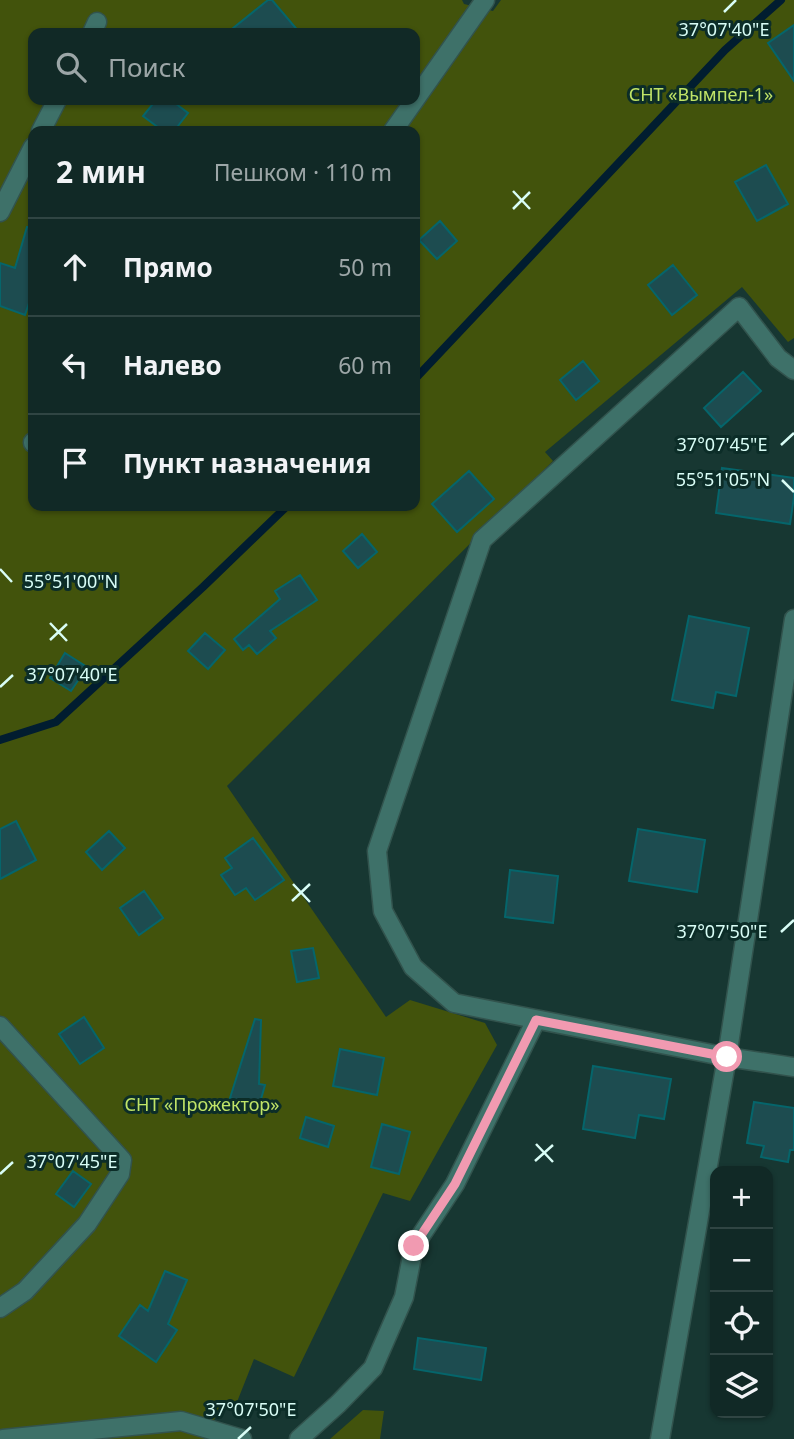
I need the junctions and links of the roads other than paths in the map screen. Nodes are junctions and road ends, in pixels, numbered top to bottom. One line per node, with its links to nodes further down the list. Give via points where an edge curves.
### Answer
1 (485, 0): 2 (lane)
2 (420, 93)
3 (54, 105): 5 (lane)
4 (411, 105): 6 (lane)
5 (44, 126)
6 (397, 126)
7 (28, 157): 8 (lane)
8 (0, 212)
9 (794, 370): 11 (lane, via 778,358 739,307 482,540 377,851 383,911 413,967 454,1003)
10 (794, 619): 13 (lane)
11 (536, 1020): 13 (lane); 18 (lane, via 455,1184 414,1246 404,1297 373,1368)
12 (0, 1026): 15 (lane, via 122,1160 120,1174 87,1224 25,1291)
13 (727, 1057): 14 (lane); 19 (lane)
14 (794, 1067)
15 (0, 1308)
16 (3, 1439): 17 (lane, via 181,1421)
17 (242, 1439)
18 (299, 1439)
19 (660, 1439)

